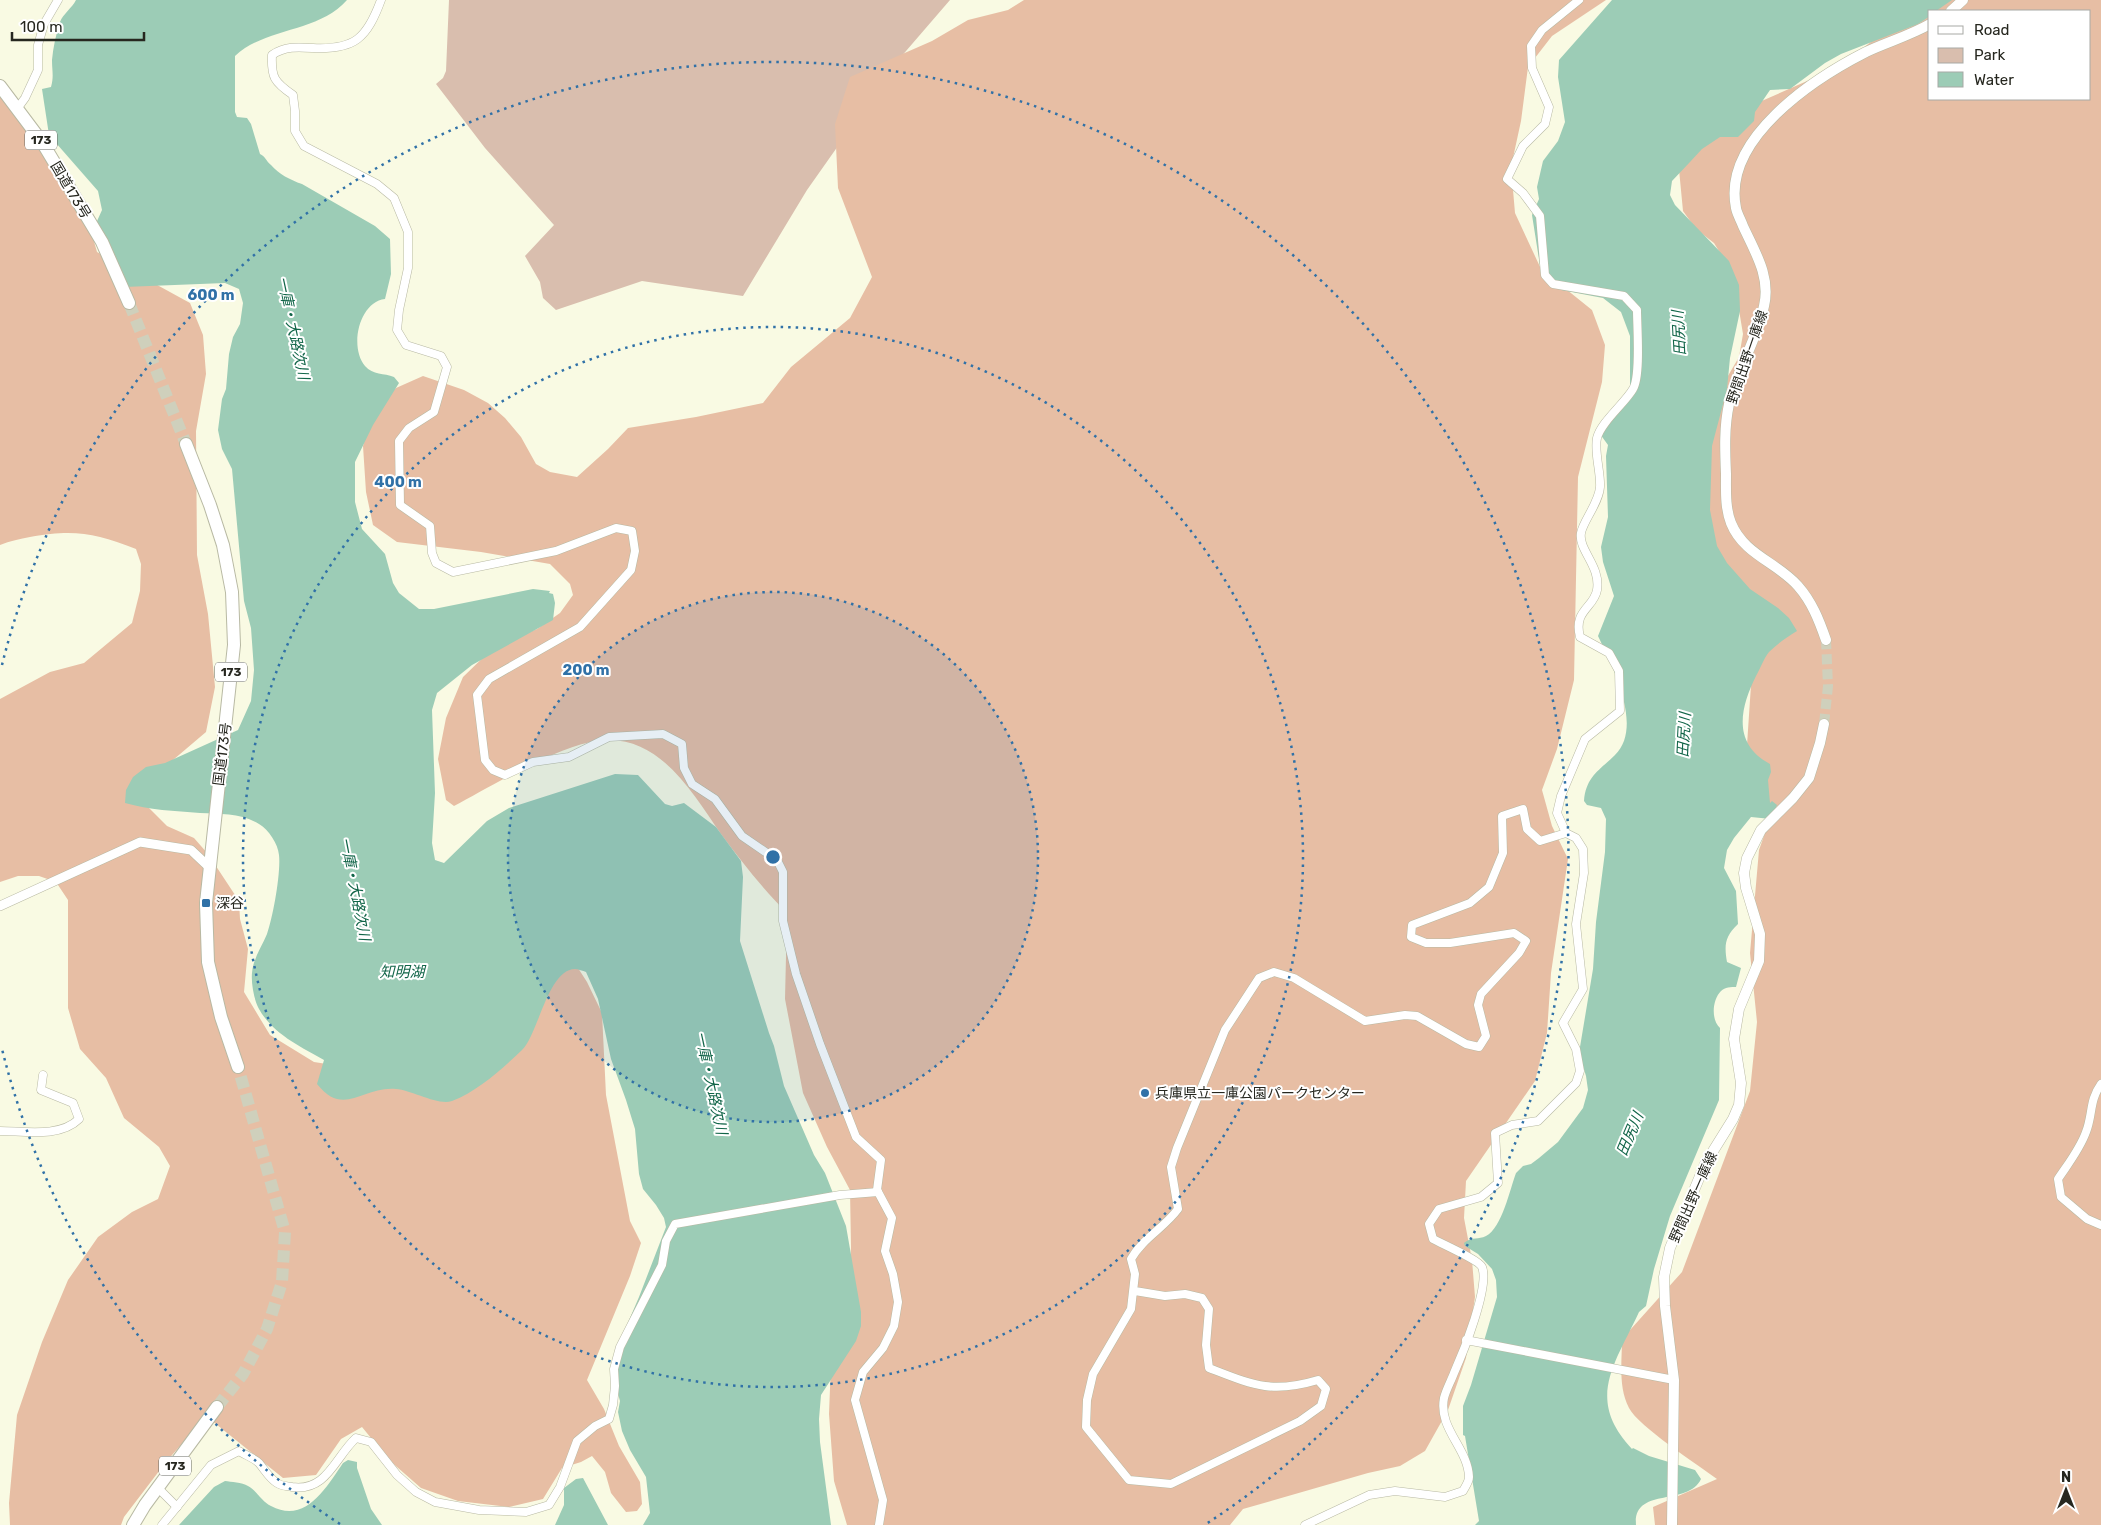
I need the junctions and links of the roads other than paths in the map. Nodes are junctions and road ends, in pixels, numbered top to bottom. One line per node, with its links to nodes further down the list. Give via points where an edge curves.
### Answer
1 (58, 0): 8 (street, via 44,24 38,46 38,70)
2 (382, 0): 20 (street, via 372,24 352,44 330,49 282,48 272,55 271,73 280,86 293,95 295,131 304,146 376,184 394,198 408,232 408,268 398,310 397,330 406,345 441,356 447,367 434,412 409,428 399,441 400,505 430,526 432,554 436,563 453,572 556,550 616,528 632,530 635,551 631,570 580,627 489,678 477,695 485,760 493,770 505,775 533,762 569,756 609,737 663,734 682,744 684,768 692,784 715,799 742,836 777,860 783,872 783,921 796,974 856,1137 881,1160)
3 (1579, 0): 13 (street, via 1542,30 1531,46 1532,68 1549,107 1544,124 1523,146 1507,180 1523,193 1540,216 1545,275 1553,284 1624,296 1637,310 1638,359 1634,388 1616,408 1597,438 1600,488 1581,533 1583,546 1598,576 1597,592 1577,626 1580,637 1609,653 1619,671 1620,710 1585,739 1557,813)
4 (1963, 0): 5 (main road)
5 (1952, 10)
6 (1928, 25): 11 (main road, 野間出野一庫線, via 1867,52 1816,81 1752,141 1741,161 1734,186 1736,210 1760,262 1766,284 1765,305 1729,405 1725,436 1726,501 1731,523 1744,545 1797,585 1815,609)
7 (0, 86): 8 (highway, 国道173号 / 173)
8 (17, 109): 9 (highway, 国道173号 / 173, via 42,142 102,242)
9 (129, 303)
10 (186, 444): 14 (highway, 国道173号 / 173, via 223,545 232,592 234,645)
11 (1826, 640)
12 (1824, 724): 24 (main road, 野間出野一庫線, via 1809,778 1761,830 1747,858 1746,888 1760,934 1759,961 1739,1009 1734,1039 1741,1083 1739,1105 1705,1164 1670,1248 1664,1277)
13 (1566, 833): 22 (street, via 1540,841 1528,829 1523,809 1502,816 1503,853 1489,887 1470,904 1412,925 1411,937 1426,943 1450,944 1514,933 1526,941 1481,994 1478,1006 1486,1036 1479,1047 1466,1044 1417,1016 1365,1021 1294,978 1274,972 1259,978 1225,1030 1177,1148 1171,1166 1178,1209 1138,1247 1131,1259); 23 (street, via 1576,838 1583,849 1584,874 1576,924 1583,989 1563,1023 1576,1049 1580,1071 1576,1083 1538,1121 1512,1125 1495,1133 1498,1183 1481,1197 1438,1209 1429,1224 1433,1239 1476,1259 1482,1267 1484,1283)
14 (209, 867): 15 (street, via 192,850 140,842); 16 (highway, 国道173号 / 173, via 206,903 208,962 221,1017)
15 (0, 906)
16 (238, 1067)
17 (43, 1075): 19 (street, via 41,1090 73,1103 78,1119 72,1126 55,1131)
18 (2101, 1084): 21 (street, via 2091,1103 2086,1134 2058,1178 2061,1197 2086,1219)
19 (0, 1131)
20 (878, 1192): 27 (street, via 840,1195 675,1224 666,1241 662,1265 620,1347 614,1369 615,1386 609,1419 577,1441 560,1487 549,1505 526,1512 479,1510 435,1502 416,1492 397,1475 371,1442 356,1438 326,1478 298,1488 278,1484 258,1462 239,1451 211,1465); 30 (street, via 892,1218 885,1250 898,1302 894,1326 883,1348 863,1372 856,1400 883,1500)
21 (2101, 1225)
22 (1135, 1290): 22 (street, via 1202,1298 1209,1309 1206,1345 1209,1368 1267,1388 1295,1387 1318,1380 1326,1389 1321,1406 1300,1421 1171,1484 1129,1480 1086,1427 1087,1400 1093,1374 1131,1309)
23 (1466, 1340): 24 (street); 31 (street, via 1444,1398 1444,1422 1466,1463 1469,1479 1463,1491 1445,1496 1395,1491 1369,1495)
24 (1674, 1380): 32 (main road, 野間出野一庫線)
25 (217, 1408): 26 (highway, 173)
26 (158, 1488): 27 (street); 28 (highway, 173)
27 (177, 1507): 29 (street)
28 (133, 1525)
29 (162, 1525)
30 (879, 1525)
31 (1305, 1525)
32 (1672, 1525)

